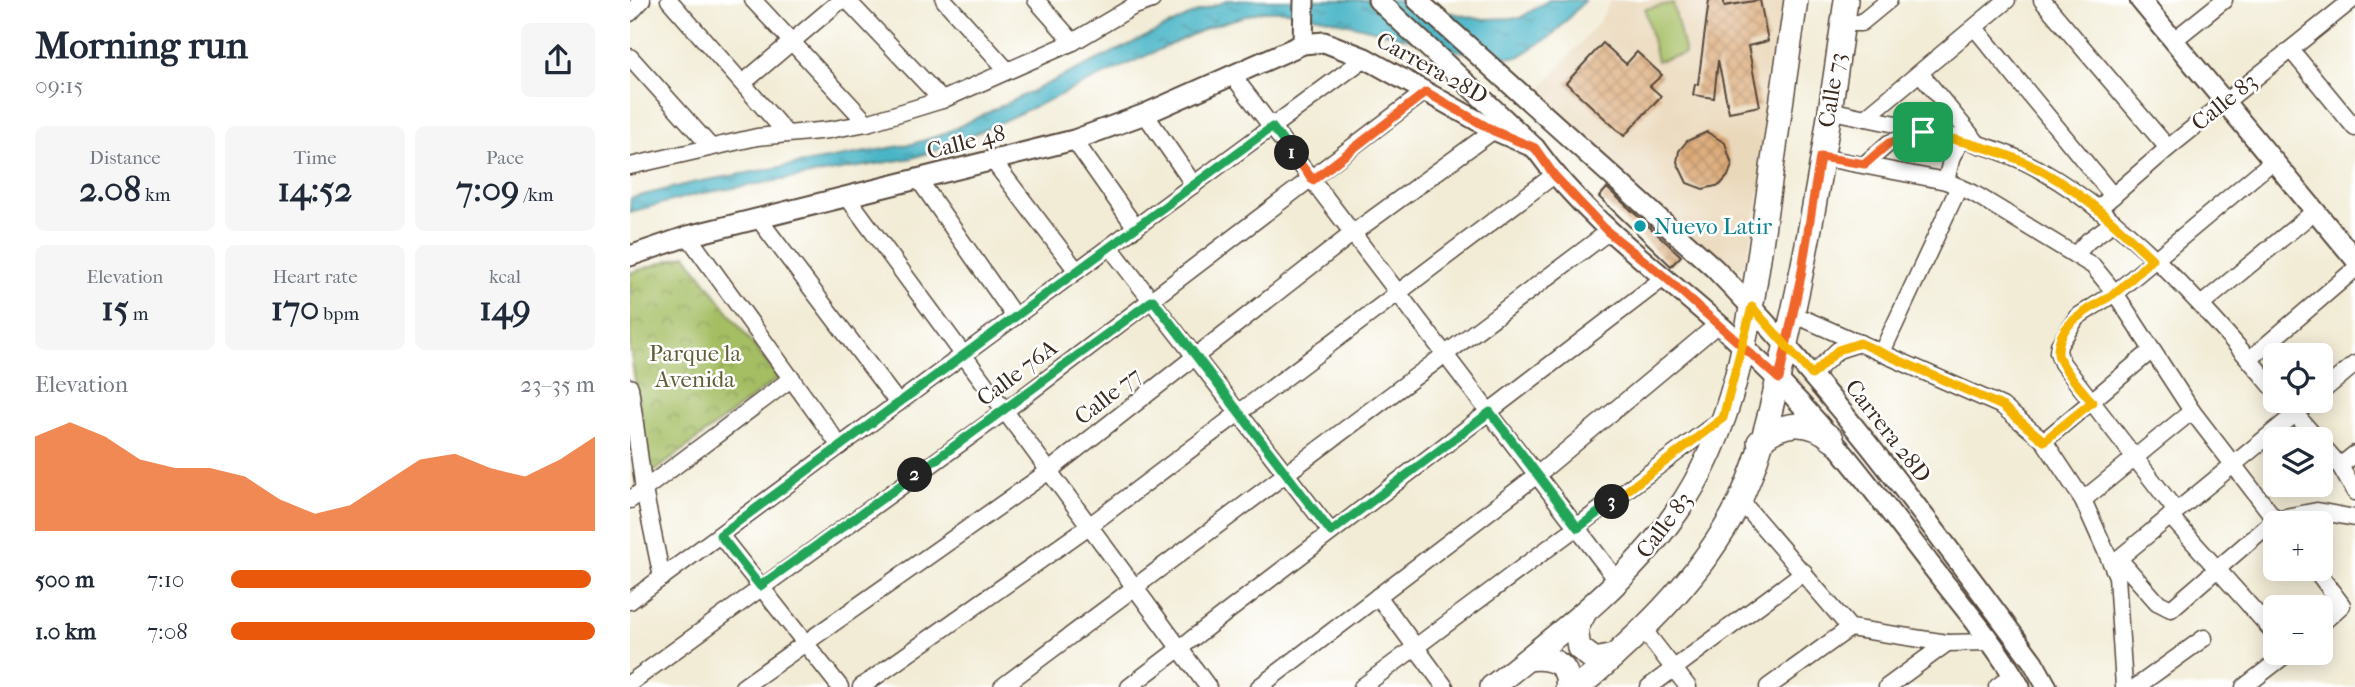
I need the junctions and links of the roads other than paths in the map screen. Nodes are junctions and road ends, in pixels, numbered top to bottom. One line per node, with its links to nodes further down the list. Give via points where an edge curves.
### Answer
1 (642, 0): 21 (street)
2 (669, 0): 34 (street)
3 (753, 0): 26 (street)
4 (841, 0): 26 (street)
5 (847, 0): 36 (street)
6 (944, 0): 31 (street)
7 (1036, 0): 25 (street)
8 (1152, 0): 19 (street)
9 (1304, 0): 27 (street)
10 (1378, 0): 51 (street, Carrera 28D)
11 (1417, 0): 85 (street, Carrera 28D)
12 (1796, 0): 85 (main road)
13 (1846, 0): 22 (main road, Calle 73)
14 (1889, 0): 22 (street, via 1861,23)
15 (2007, 0): 23 (street)
16 (2042, 0): 52 (street)
17 (2140, 0): 24 (street)
18 (2224, 0): 24 (street)
19 (1129, 4): 25 (street)
20 (2351, 7): 28 (street, Calle 83)
21 (630, 13)
22 (1843, 23): 38 (main road, Calle 73)
23 (1975, 28): 32 (street); 63 (street)
24 (2174, 40): 37 (street)
25 (1073, 42): 31 (street)
26 (792, 43): 34 (street); 41 (street)
27 (1303, 44): 30 (street, Carrera 28D, via 1324,42); 33 (street, Calle 48)
28 (2291, 50): 37 (street, Calle 83); 43 (street)
29 (630, 57): 50 (street)
30 (1365, 58): 35 (street, Carrera 28D); 42 (street)
31 (1007, 70): 36 (street)
32 (1920, 74): 40 (street); 49 (street)
33 (1233, 76): 39 (street, Calle 48); 42 (street)
34 (743, 83): 46 (street)
35 (1426, 92): 44 (street, Carrera 28D); 60 (street, Calle 76A)
36 (942, 100): 41 (street)
37 (2226, 100): 52 (street, Calle 83); 54 (street)
38 (1829, 110): 40 (street); 53 (main road, Calle 73)
39 (1145, 114): 47 (street, Calle 48); 62 (street)
40 (1865, 118): 45 (street)
41 (867, 123): 46 (street)
42 (1272, 127): 60 (street); 62 (street)
43 (2355, 128)
44 (1494, 131): 51 (street, Carrera 28D); 71 (street, Calle 77)
45 (1923, 132): 48 (street); 57 (street, via 1889,143)
46 (786, 133): 50 (street)
47 (1074, 140): 55 (street, Calle 48); 69 (street)
48 (1961, 141): 49 (street); 61 (street, via 1952,156)
49 (1979, 145): 65 (street, via 2024,162)
50 (710, 146): 56 (street)
51 (1535, 148): 58 (street, Carrera 28D)
52 (2168, 148): 63 (street, Calle 83)
53 (1820, 157): 57 (street); 86 (main road, Calle 73)
54 (2274, 160): 66 (street); 76 (street)
55 (993, 161): 59 (street, Calle 48); 79 (street)
56 (631, 164)
57 (1865, 164): 61 (street)
58 (1554, 175): 70 (street, Carrera 28D); 81 (street)
59 (919, 180): 64 (street, Calle 48); 87 (street)
60 (1313, 180): 71 (street); 83 (street, Calle 76A)
61 (1953, 184): 74 (street); 93 (street)
62 (1194, 185): 69 (street)
63 (2113, 196): 65 (street, Calle 83)
64 (848, 198): 67 (street, Calle 48); 95 (street)
65 (2099, 208): 68 (street)
66 (2315, 211): 77 (street); 84 (street)
67 (758, 218): 72 (street, Calle 48); 106 (street)
68 (2114, 222): 74 (street); 76 (street)
69 (1136, 228): 73 (street)
70 (1608, 232): 80 (street, Carrera 28D); 94 (street)
71 (1353, 233): 81 (street); 96 (street, Calle 77)
72 (688, 236): 75 (street, Calle 48); 101 (street)
73 (1110, 247): 79 (street); 83 (street)
74 (2075, 255): 82 (street, via 2098,271)
75 (630, 256)
76 (2152, 259): 82 (street); 84 (street)
77 (2355, 259)
78 (2355, 269): 97 (street)
79 (1077, 271): 87 (street)
80 (1665, 277): 88 (street, Carrera 28D); 109 (street)
81 (1398, 293): 94 (street); 110 (street)
82 (2115, 293): 92 (street); 105 (street, via 2077,317 2057,352)
83 (1153, 300): 96 (street); 107 (street, Calle 76A)
84 (2201, 305): 97 (street)
85 (1752, 307): 90 (street, Carrera 28D); 91 (main road, Calle 83)
86 (1793, 314): 89 (street, Carrera 28D); 90 (main road, Calle 73)
87 (1015, 317): 95 (street)
88 (1718, 324): 91 (street, Carrera 28D); 127 (street)
89 (1860, 343): 93 (street, Carrera 28D); 99 (street, via 1838,350)
90 (1786, 345): 99 (street, Carrera 28D); 102 (main road)
91 (1744, 346): 102 (street, Carrera 28D); 114 (main road, Calle 83)
92 (2151, 351): 105 (street); 108 (street)
93 (1882, 352): 117 (street, Carrera 28D, via 2002,406)
94 (1445, 354): 109 (street); 126 (street)
95 (963, 355): 106 (street); 107 (street)
96 (1194, 357): 110 (street); 125 (street, Calle 77)
97 (2250, 359): 100 (street)
98 (2355, 364): 103 (street)
99 (1812, 375): 186 (street, Carrera 28D, via 1995,611)
100 (2263, 375)
101 (792, 378): 119 (street); 128 (street)
102 (1779, 379): 116 (street, Carrera 28D); 118 (main road)
103 (2333, 382)
104 (630, 387): 128 (street)
105 (2092, 402): 117 (street); 121 (street)
106 (898, 403): 119 (street)
107 (1005, 411): 125 (street); 148 (street, Calle 76A)
108 (2192, 411): 121 (street); 123 (street)
109 (1490, 412): 127 (street); 139 (street)
110 (1238, 413): 126 (street); 137 (street)
111 (2290, 413): 113 (street)
112 (2297, 413): 113 (street)
113 (2292, 417): 115 (street); 123 (street)
114 (1723, 418): 138 (street); 147 (main road, Calle 83, via 1686,498)
115 (2303, 427)
116 (1832, 439): 118 (main road, via 1813,427 1790,425); 159 (street, Carrera 28D)
117 (2044, 441): 132 (street, Carrera 28D)
118 (1759, 442): 131 (main road)
119 (841, 446): 141 (street)
120 (2355, 454): 124 (street)
121 (2137, 458): 132 (street); 134 (street)
122 (2333, 458): 124 (street)
123 (2237, 461): 133 (street); 134 (street)
124 (2340, 466): 129 (street)
125 (1049, 471): 137 (street); 158 (street, Calle 77)
126 (1285, 475): 139 (street); 149 (street)
127 (1537, 475): 138 (street); 150 (street)
128 (644, 490): 130 (street); 145 (street)
129 (2355, 492)
130 (630, 500)
131 (1740, 500): 144 (street); 156 (main road, via 1700,565)
132 (2083, 500): 142 (street, Carrera 28D)
133 (2270, 511)
134 (2173, 513): 142 (street); 143 (street)
135 (2333, 514): 136 (street)
136 (2355, 518)
137 (1089, 526): 149 (street); 171 (street)
138 (1578, 528): 147 (street); 161 (street)
139 (1331, 532): 162 (street)
140 (2263, 532): 143 (street)
141 (720, 535): 145 (street); 148 (street)
142 (2116, 561): 143 (street, via 2166,609); 187 (street, Carrera 28D)
143 (2217, 567): 154 (street)
144 (1804, 572): 155 (street); 166 (street)
145 (662, 578): 151 (street)
146 (2324, 581): 153 (street, via 2342,604)
147 (1619, 583): 152 (main road, Calle 83)
148 (760, 586): 158 (street); 168 (street, Calle 76A)
149 (1135, 587): 162 (street); 172 (street)
150 (1378, 596): 161 (street); 175 (street)
151 (630, 601)
152 (1585, 611): 163 (main road, via 1576,629 1579,648 1595,660); 164 (main road, Calle 83)
153 (2333, 613)
154 (2263, 620)
155 (1850, 628): 160 (street); 183 (street)
156 (1643, 629): 163 (main road); 166 (street)
157 (2204, 638): 188 (street)
158 (804, 642): 169 (street, Calle 77); 170 (street)
159 (1990, 642): 160 (street); 167 (street, Carrera 28D)
160 (1947, 643): 184 (street)
161 (1415, 647): 176 (street); 177 (street)
162 (1179, 648): 173 (street); 174 (street)
163 (1614, 656): 180 (main road)
164 (1528, 659): 178 (main road, Calle 83); 179 (main road, via 1555,660 1564,669)
165 (2272, 665): 189 (street)
166 (1674, 669): 181 (street); 182 (street)
167 (2017, 681): 185 (street)
168 (630, 683)
169 (743, 687)
170 (840, 687)
171 (861, 687)
172 (1002, 687)
173 (1129, 687)
174 (1208, 687)
175 (1259, 687)
176 (1362, 687)
177 (1445, 687)
178 (1492, 687)
179 (1567, 687)
180 (1579, 687)
181 (1649, 687)
182 (1689, 687)
183 (1768, 687)
184 (1887, 687)
185 (1997, 687)
186 (2047, 687)
187 (2123, 687)
188 (2136, 687)
189 (2244, 687)

